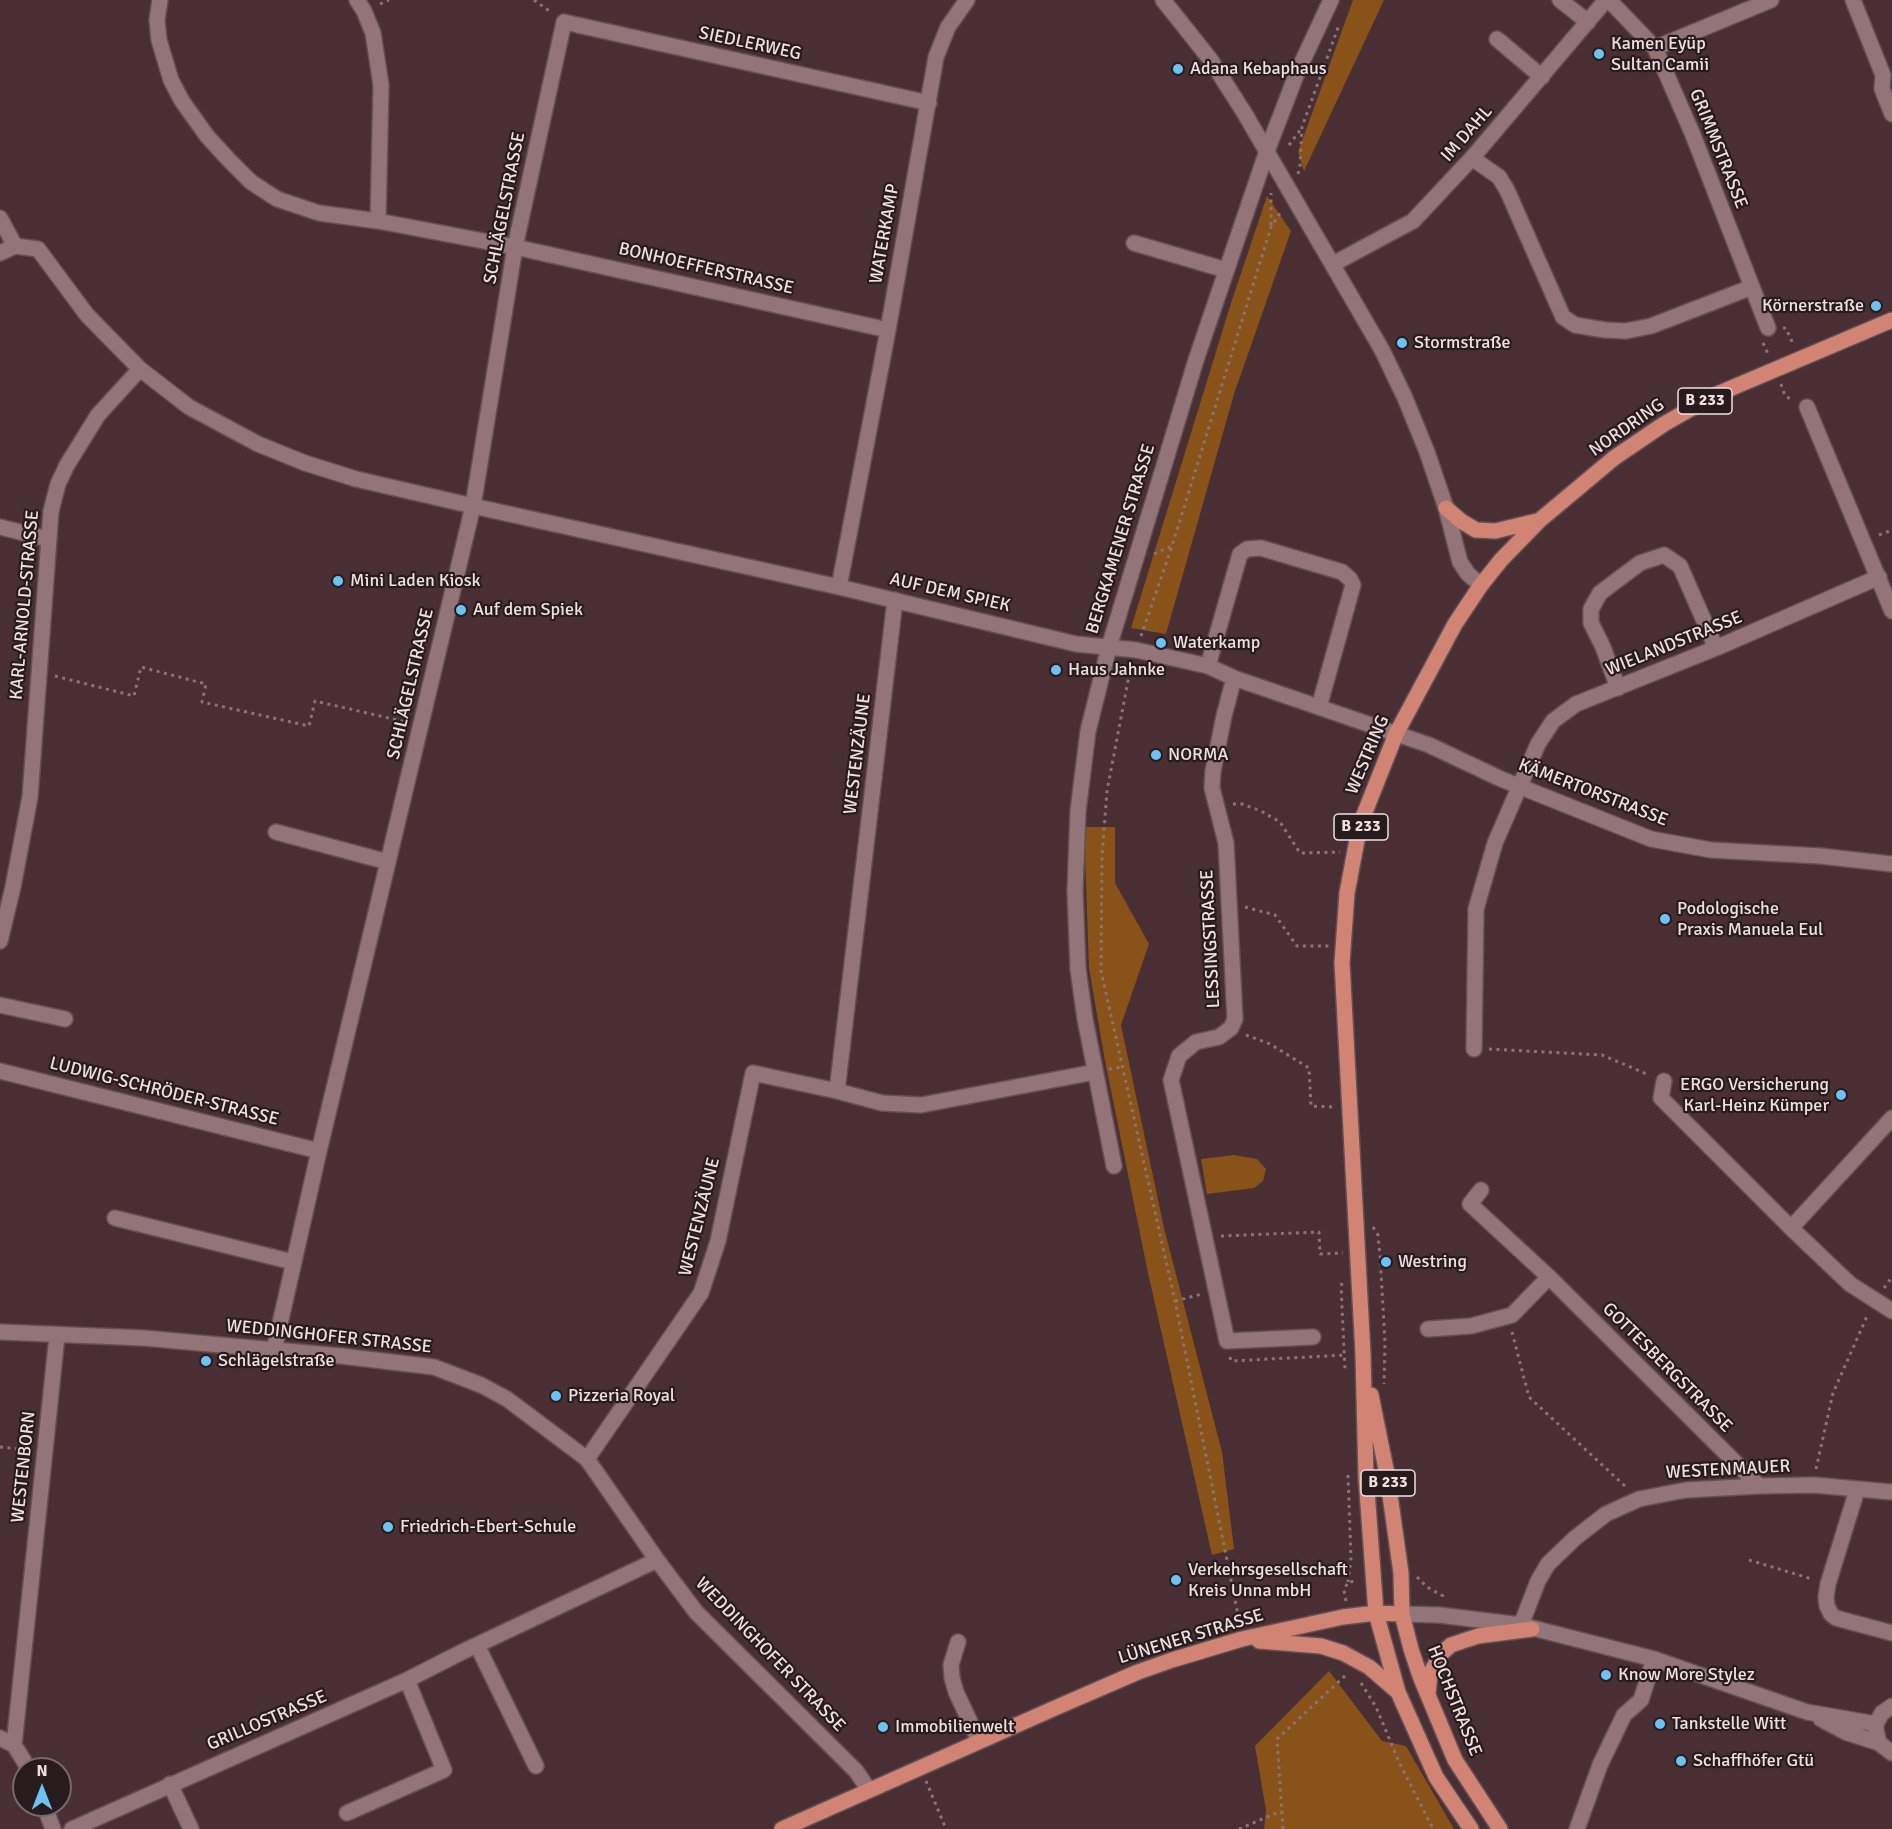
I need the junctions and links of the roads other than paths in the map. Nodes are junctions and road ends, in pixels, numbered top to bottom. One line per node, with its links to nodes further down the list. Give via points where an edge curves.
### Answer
1 (160, 0): 20 (street, BONHOEFFERSTRASSE, via 159,40 171,80 207,136 243,175 277,199 297,207)
2 (357, 0): 20 (street, via 373,33 381,85)
3 (967, 0): 15 (street, WATERKAMP, via 948,27 936,57)
4 (1162, 0): 17 (street, via 1210,59)
5 (1331, 0): 17 (street, BERGKAMENER STRASSE)
6 (1560, 0): 11 (street)
7 (1608, 0): 11 (street, IM DAHL); 13 (street, GRIMMSTRASSE)
8 (1771, 0): 13 (street)
9 (1853, 0): 16 (street, via 1883,75 1882,89)
10 (564, 22): 15 (street, SIEDLERWEG); 23 (street, SCHLÄGELSTRASSE)
11 (1588, 22): 14 (street, IM DAHL)
12 (1497, 39): 14 (street)
13 (1655, 48): 27 (street, GRIMMSTRASSE)
14 (1542, 77): 18 (street, IM DAHL)
15 (928, 103): 30 (street, WATERKAMP)
16 (1892, 114)
17 (1266, 151): 25 (street); 26 (street, BERGKAMENER STRASSE)
18 (1472, 158): 25 (street, IM DAHL, via 1413,221); 27 (street, via 1499,177 1508,190 1563,317 1575,326 1626,331 1651,326)
19 (0, 218): 22 (street)
20 (378, 221): 23 (street, BONHOEFFERSTRASSE)
21 (1134, 243): 26 (street)
22 (15, 246): 24 (street); 31 (street, AUF DEM SPIEK, via 38,249 87,315)
23 (515, 247): 30 (street, BONHOEFFERSTRASSE); 33 (street, SCHLÄGELSTRASSE)
24 (0, 253)
25 (1333, 264): 34 (street, via 1405,398)
26 (1226, 270): 43 (street, BERGKAMENER STRASSE)
27 (1752, 287): 29 (street, GRIMMSTRASSE)
28 (1892, 320): 35 (main road, NORDRING / B 233, via 1715,395 1614,458)
29 (1768, 328)
30 (888, 330): 40 (street, WATERKAMP)
31 (140, 369): 33 (street, AUF DEM SPIEK, via 189,407 258,444 356,479); 37 (street, KARL-ARNOLD-STRASSE, via 98,415 67,465 55,493)
32 (1807, 407): 38 (street)
33 (474, 506): 40 (street, AUF DEM SPIEK); 52 (street, SCHLÄGELSTRASSE)
34 (1446, 508): 35 (main road, B 233, via 1476,530 1495,531); 39 (street, via 1460,562)
35 (1540, 520): 39 (main road, NORDRING / B 233)
36 (0, 527): 37 (street)
37 (48, 539): 54 (street, KARL-ARNOLD-STRASSE, via 30,797)
38 (1879, 577): 42 (street); 44 (street, WIELANDSTRASSE)
39 (1481, 585): 49 (main road, WESTRING / B 233, via 1455,624)
40 (839, 587): 41 (street, AUF DEM SPIEK)
41 (896, 600): 43 (street, AUF DEM SPIEK, via 1077,644); 61 (street, WESTENZÄUNE)
42 (1892, 611)
43 (1109, 648): 45 (street, AUF DEM SPIEK); 59 (street, BERGKAMENER STRASSE, via 1088,731 1078,811 1075,891 1078,969)
44 (1716, 648): 47 (street, WIELANDSTRASSE); 47 (street, via 1680,566 1664,555 1640,563 1600,593 1591,609 1591,623)
45 (1208, 666): 46 (street, AUF DEM SPIEK); 48 (street, via 1240,554 1247,549 1260,548 1342,572 1353,585)
46 (1234, 678): 48 (street, AUF DEM SPIEK); 74 (street, LESSINGSTRASSE, via 1212,788 1226,843 1235,1019 1219,1037 1197,1042 1179,1056 1171,1080 1227,1341)
47 (1618, 688): 50 (street, WIELANDSTRASSE, via 1576,704 1553,721)
48 (1320, 707): 49 (street, AUF DEM SPIEK)
49 (1396, 734): 50 (street, KÄMERTORSTRASSE); 76 (main road, WESTRING / B 233, via 1363,817 1354,853 1343,947)
50 (1520, 786): 53 (street, KÄMERTORSTRASSE, via 1651,839 1680,846); 57 (street, WIELANDSTRASSE, via 1496,843 1476,909)
51 (276, 832): 52 (street)
52 (388, 862): 63 (street, SCHLÄGELSTRASSE)
53 (1892, 864)
54 (0, 941)
55 (0, 1005): 56 (street)
56 (65, 1019)
57 (1474, 1049)
58 (0, 1071): 63 (street, LUDWIG-SCHRÖDER-STRASSE)
59 (1095, 1072): 61 (street, WESTENZÄUNE, via 921,1105 882,1103); 64 (street, BERGKAMENER STRASSE)
60 (1664, 1081): 67 (street, via 1661,1098)
61 (837, 1091): 77 (street, WESTENZÄUNE, via 753,1073 718,1241 701,1293)
62 (1892, 1118): 67 (street)
63 (319, 1151): 68 (street, SCHLÄGELSTRASSE)
64 (1114, 1166)
65 (1481, 1190): 69 (street, GOTTESBERGSTRASSE, via 1470,1204)
66 (115, 1218): 68 (street)
67 (1791, 1228): 70 (street, via 1850,1284)
68 (293, 1262): 75 (street, SCHLÄGELSTRASSE)
69 (1549, 1277): 71 (street, via 1512,1315 1471,1326); 78 (street, GOTTESBERGSTRASSE)
70 (1892, 1311)
71 (1428, 1329)
72 (0, 1332): 73 (street, WEDDINGHOFER STRASSE)
73 (57, 1336): 75 (street, WEDDINGHOFER STRASSE, via 144,1338); 99 (street, WESTENBORN)
74 (1312, 1337)
75 (274, 1350): 77 (street, WEDDINGHOFER STRASSE, via 434,1368 481,1385 507,1400)
76 (1363, 1354): 82 (main road, WESTRING / B 233, via 1366,1477); 83 (main road, WESTRING / B 233, via 1401,1573)
77 (588, 1459): 81 (street, WEDDINGHOFER STRASSE)
78 (1759, 1486): 79 (street, WESTENMAUER, via 1814,1485); 84 (street, WESTENMAUER, via 1686,1490 1639,1499 1606,1514 1548,1564 1538,1581)
79 (1857, 1490): 80 (street, WESTENMAUER); 85 (street, via 1826,1597 1836,1618)
80 (1892, 1492)
81 (657, 1560): 88 (street, GRILLOSTRASSE); 104 (street, WEDDINGHOFER STRASSE, via 696,1612 856,1771)
82 (1376, 1613): 83 (main road, LÜNENER STRASSE); 86 (main road, LÜNENER STRASSE); 91 (main road, B 233)
83 (1402, 1614): 84 (street, LÜNENER STRASSE); 92 (main road, HOCHSTRASSE / B 233)
84 (1527, 1627): 89 (street, LÜNENER STRASSE); 92 (main road, via 1452,1645 1442,1653 1430,1674)
85 (1892, 1633)
86 (1236, 1641): 91 (main road, via 1311,1645 1343,1653 1369,1667); 97 (main road, LÜNENER STRASSE, via 1137,1672)
87 (958, 1642): 97 (street, via 951,1665 952,1678)
88 (477, 1645): 90 (street, GRILLOSTRASSE); 102 (street)
89 (1654, 1659): 94 (street, LÜNENER STRASSE); 111 (street, via 1641,1700 1624,1715 1600,1765)
90 (407, 1680): 103 (street, GRILLOSTRASSE); 105 (street, via 444,1770)
91 (1398, 1692): 109 (main road, B 233, via 1436,1777)
92 (1428, 1697): 110 (main road, HOCHSTRASSE / B 233, via 1455,1760)
93 (1892, 1706): 95 (street)
94 (1807, 1712): 95 (street, LÜNENER STRASSE); 98 (street, LÜNENER STRASSE, via 1845,1732)
95 (1876, 1724): 98 (street)
96 (0, 1738): 99 (street)
97 (979, 1741): 104 (main road, LÜNENER STRASSE)
98 (1879, 1743): 100 (street, LÜNENER STRASSE)
99 (14, 1745): 101 (street)
100 (1892, 1753)
101 (22, 1757)
102 (536, 1766)
103 (170, 1784): 106 (street, GRILLOSTRASSE); 107 (street)
104 (869, 1790): 108 (main road, LÜNENER STRASSE)
105 (346, 1812)
106 (72, 1829)
107 (191, 1829)
108 (782, 1829)
109 (1471, 1829)
110 (1500, 1829)
111 (1577, 1829)

